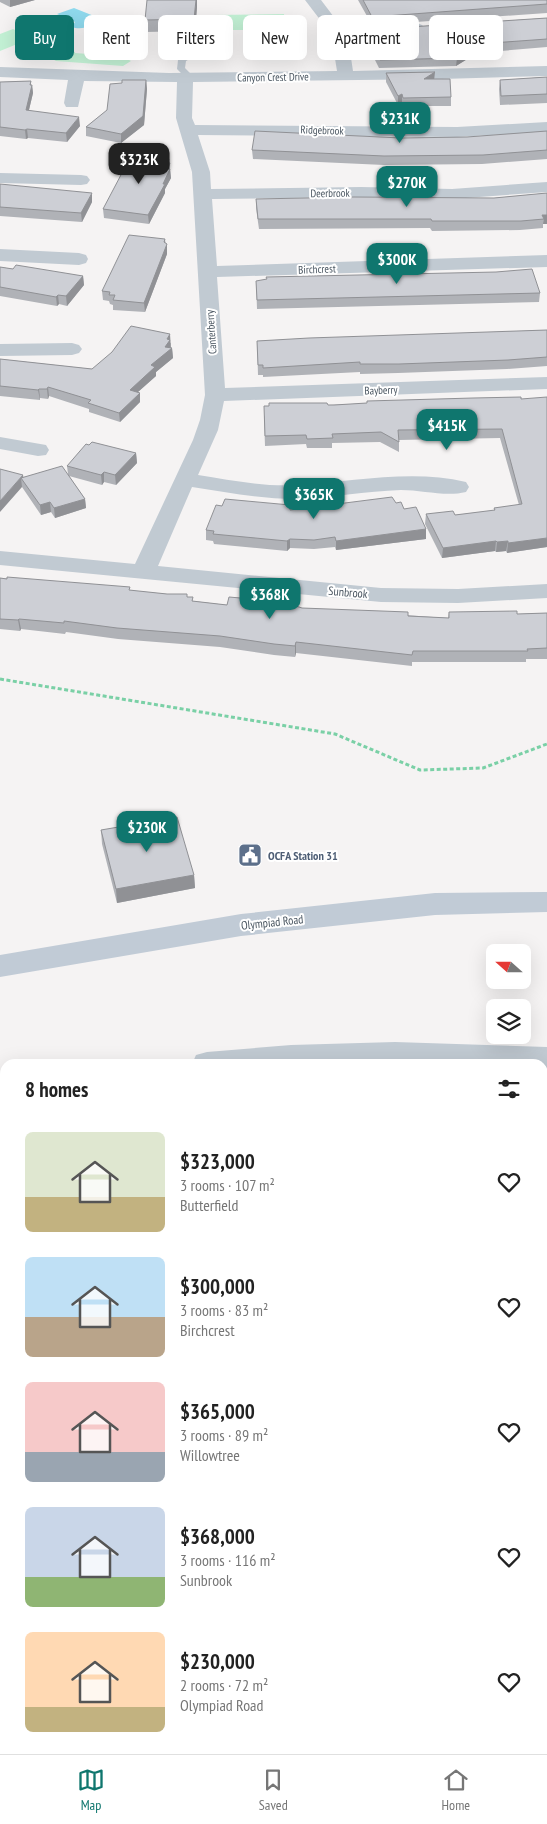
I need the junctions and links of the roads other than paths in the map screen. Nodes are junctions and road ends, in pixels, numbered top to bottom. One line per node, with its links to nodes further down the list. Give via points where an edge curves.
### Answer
1 (313, 0): 2 (street)
2 (324, 15)
3 (429, 28): 4 (street)
4 (419, 29)
5 (343, 60): 9 (street)
6 (188, 66): 9 (street, Canyon Crest Drive); 10 (street, Canyon Crest Drive); 13 (street, Canterberry, via 184,118)
7 (547, 71): 9 (street, Canyon Crest Drive)
8 (0, 72): 10 (street, Canyon Crest Drive)
9 (346, 76)
10 (77, 77): 11 (street)
11 (72, 103)
12 (547, 127): 13 (street, Ridgebrook, via 414,134 247,128)
13 (188, 130): 17 (street, Canterberry)
14 (0, 178): 15 (street)
15 (81, 180)
16 (547, 187): 17 (street, Deerbrook, via 452,194)
17 (203, 194): 21 (street, Canterberry)
18 (0, 255): 19 (street)
19 (78, 259)
20 (547, 261): 21 (street, Birchcrest)
21 (207, 272): 25 (street, Canterberry)
22 (72, 349): 23 (street)
23 (0, 350)
24 (547, 383): 25 (street, Bayberry)
25 (215, 395): 28 (street, Canterberry, via 206,438)
26 (0, 443): 27 (street)
27 (38, 450)
28 (185, 479): 29 (street, via 245,489 295,492 376,484 420,483); 31 (street, Canterberry)
29 (458, 487)
30 (0, 558): 31 (street, Sunbrook)
31 (143, 573): 32 (street, Sunbrook, via 382,595 458,596)
32 (547, 591)
33 (547, 902): 34 (main road, Olympiad Road, via 435,904 251,924)
34 (0, 966)
35 (267, 1059): 36 (street, via 395,1054)
36 (478, 1059)

